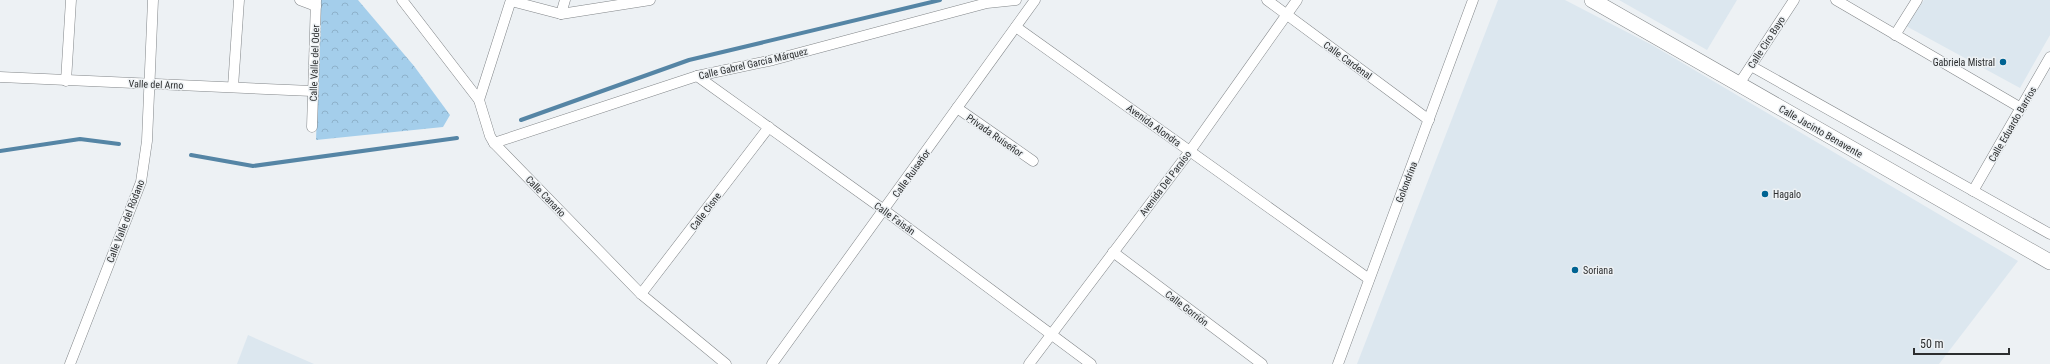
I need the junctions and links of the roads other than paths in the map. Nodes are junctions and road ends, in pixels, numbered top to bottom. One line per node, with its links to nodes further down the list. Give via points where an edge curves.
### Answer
1 (71, 0): 27 (street)
2 (153, 0): 28 (street, Calle Valle del Ródano)
3 (239, 0): 30 (street)
4 (300, 0): 18 (street)
5 (402, 0): 32 (street, Calle Canario)
6 (511, 0): 19 (street); 32 (street)
7 (565, 0): 19 (street)
8 (650, 0): 19 (street)
9 (1016, 0): 25 (street, Calle Gabrel García Márquez, via 987,3 773,60)
10 (1035, 0): 21 (street, Calle Ruiseñor)
11 (1267, 0): 20 (street, Calle Cardenal)
12 (1297, 0): 20 (street, Avenida Del Paraíso)
13 (1473, 0): 35 (street, Golondrina)
14 (1592, 0): 29 (street, Calle Jacinto Benavente)
15 (1794, 0): 24 (street, Calle Ciro Bayo)
16 (1836, 0): 22 (street)
17 (1917, 0): 22 (street)
18 (316, 3): 31 (street, Calle Valle del Oder)
19 (561, 14)
20 (1286, 15): 35 (street, Calle Cardenal); 39 (street, Avenida Del Paraíso)
21 (1016, 27): 33 (street, Calle Ruiseñor); 39 (street, Avenida Alondra)
22 (1895, 35): 34 (street)
23 (2050, 57): 34 (street, Calle Eduardo Barrios)
24 (1751, 66): 29 (street, Calle Ciro Bayo); 41 (street)
25 (697, 76): 37 (street, Calle Faisán); 38 (street, Calle Gabrel García Márquez)
26 (0, 77): 27 (street, Valle del Arno)
27 (66, 81): 28 (street, Valle del Arno)
28 (149, 84): 30 (street, Valle del Arno); 49 (street, Calle Valle del Ródano, via 147,141 141,182)
29 (1739, 84): 45 (street, Calle Jacinto Benavente)
30 (233, 87): 31 (street, Valle del Arno)
31 (312, 91): 36 (street, Calle Valle del Oder)
32 (479, 100): 38 (street, Calle Canario)
33 (957, 108): 40 (street, Privada Ruiseñor); 42 (street, Calle Ruiseñor)
34 (2021, 108): 41 (street, Calle Eduardo Barrios)
35 (1429, 120): 46 (street, Golondrina)
36 (312, 127)
37 (769, 128): 42 (street, Calle Faisán); 47 (street, Calle Cisne)
38 (494, 143): 47 (street, Calle Canario)
39 (1190, 151): 44 (street, Avenida Del Paraíso); 46 (street, Avenida Alondra)
40 (1033, 161)
41 (1973, 191): 43 (street)
42 (884, 210): 48 (street, Calle Faisán); 51 (street, Calle Ruiseñor)
43 (2050, 234)
44 (1112, 252): 48 (street, Avenida Del Paraíso); 54 (street, Calle Gorrión)
45 (2048, 257)
46 (1369, 279): 55 (street, Golondrina)
47 (641, 294): 50 (street, Calle Canario)
48 (1052, 334): 52 (street, Avenida Del Paraíso); 53 (street, Calle Faisán)
49 (70, 364)
50 (726, 364)
51 (772, 364)
52 (1029, 364)
53 (1091, 364)
54 (1262, 364)
55 (1338, 364)

